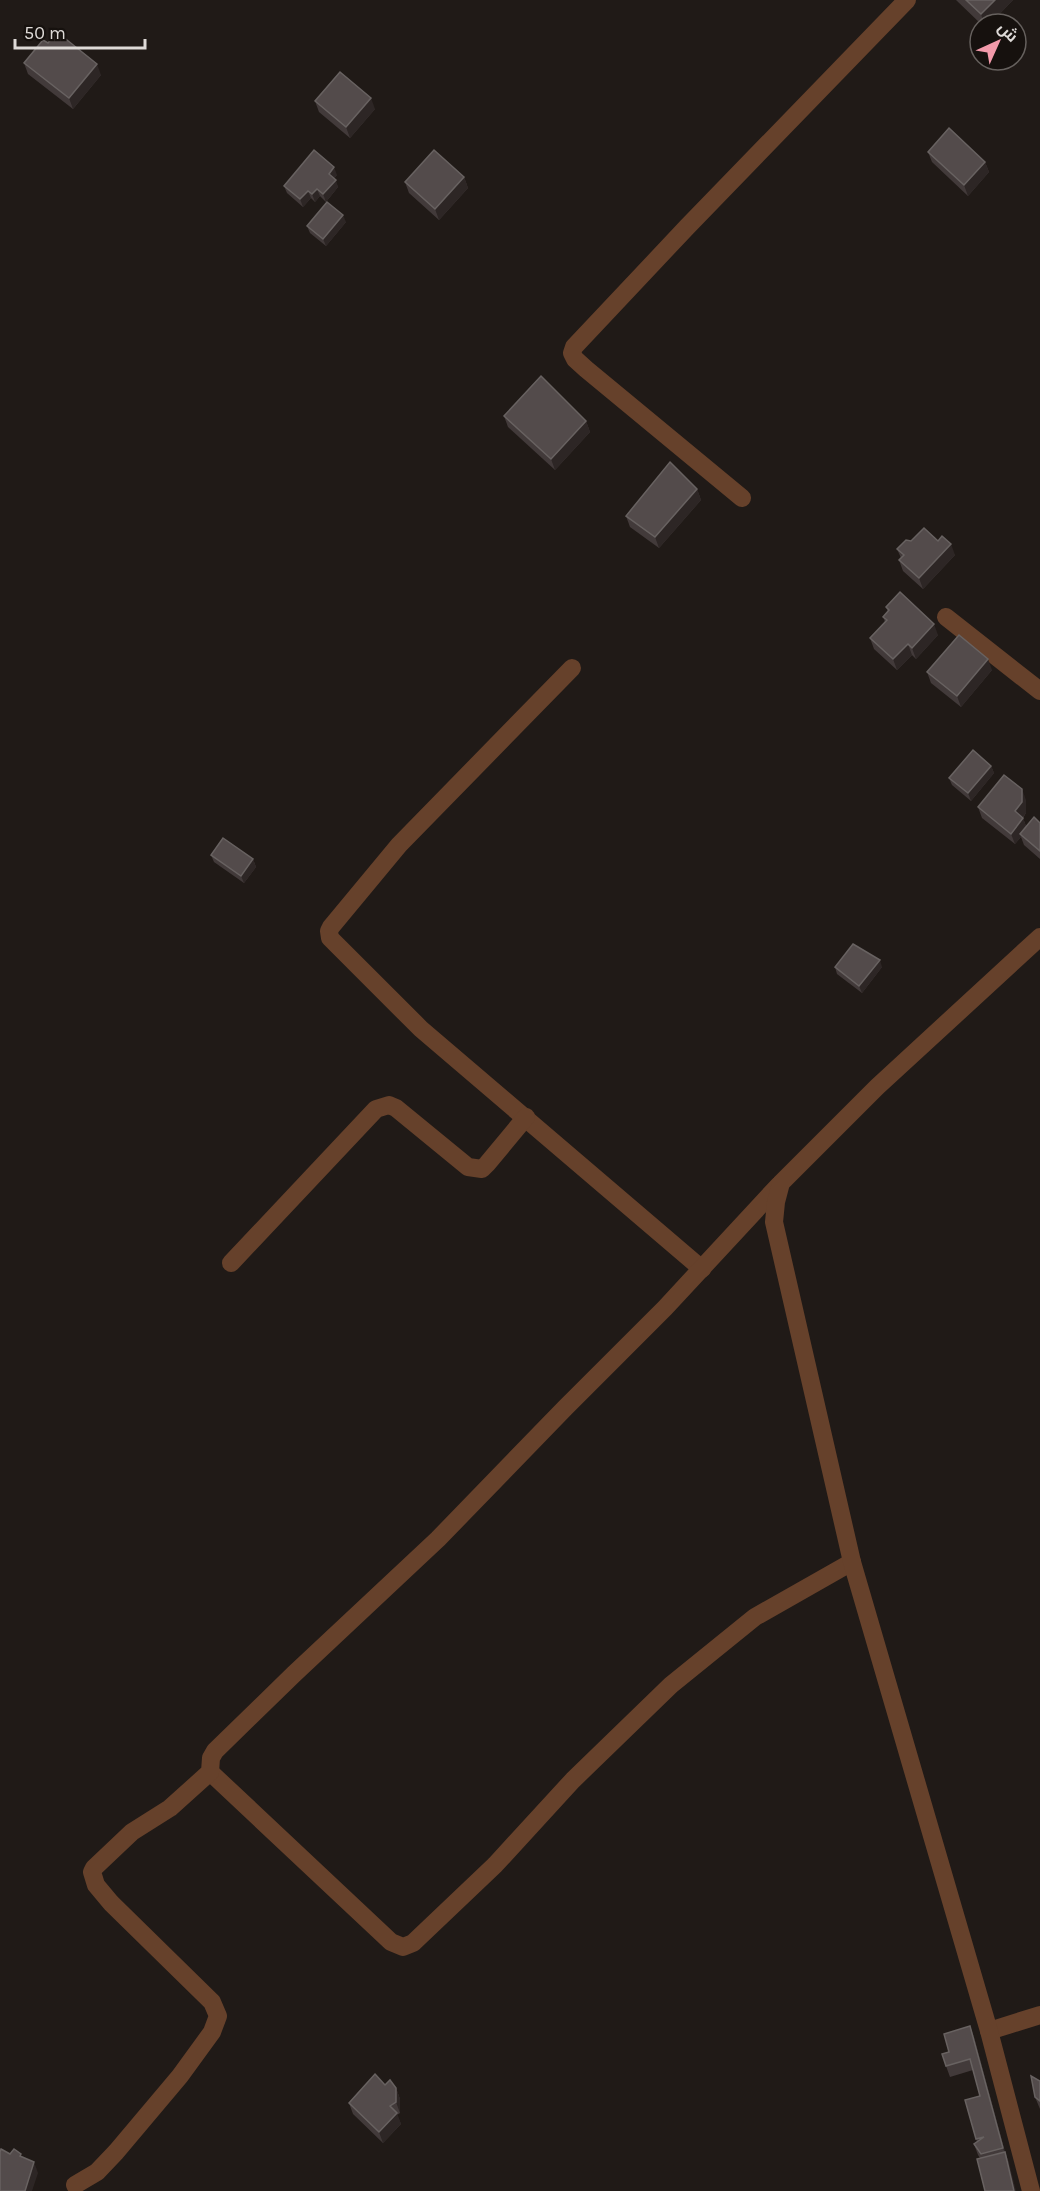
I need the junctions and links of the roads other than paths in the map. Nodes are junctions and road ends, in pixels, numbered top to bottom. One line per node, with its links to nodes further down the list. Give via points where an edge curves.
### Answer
1 (907, 0): 2 (street, via 687,227 572,353 586,369)
2 (742, 498)
3 (946, 617): 5 (street)
4 (572, 668): 7 (street, via 399,845 329,931 330,938 421,1029)
5 (1040, 692)
6 (1040, 937): 8 (street, via 877,1087)
7 (526, 1118): 9 (street, via 487,1164 477,1169 468,1167 396,1108 382,1106 368,1116); 10 (street)
8 (781, 1183): 10 (street); 11 (street, via 774,1222 777,1242)
9 (231, 1263)
10 (702, 1269): 12 (street, via 438,1539 215,1751)
11 (852, 1562): 12 (street, via 755,1617 671,1685 573,1780 495,1865 413,1943 402,1947 391,1942); 14 (street)
12 (210, 1772): 15 (street, via 170,1808 115,1846 92,1872 111,1903 212,2002 217,2023 180,2076 116,2152 97,2172)
13 (1040, 2015): 14 (street)
14 (989, 2031): 16 (street)
15 (75, 2185)
16 (1031, 2191)

